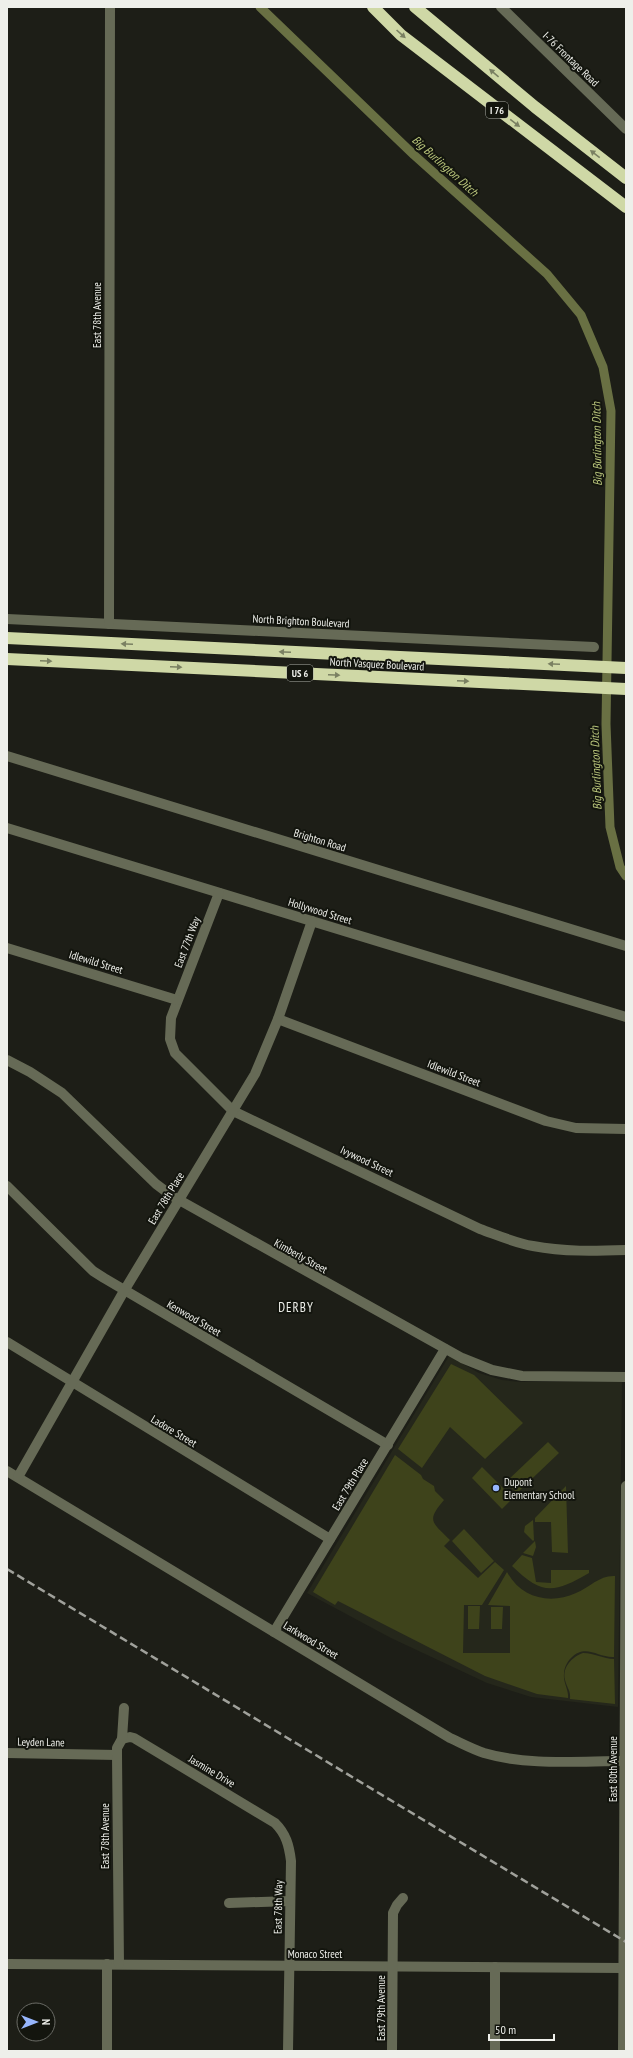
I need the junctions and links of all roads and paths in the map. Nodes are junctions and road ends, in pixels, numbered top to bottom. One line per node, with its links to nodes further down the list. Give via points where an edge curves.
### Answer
1 (110, 7): 9 (street, East 78th Avenue)
2 (373, 7): 7 (highway, I 76, one-way to 7, via 401,35)
3 (415, 7): 6 (highway, I 76, one-way to 3, via 535,107)
4 (500, 7): 5 (street, I-76 Frontage Road)
5 (626, 128)
6 (626, 178)
7 (626, 208)
8 (7, 619): 9 (street, North Brighton Boulevard)
9 (109, 624): 11 (street, North Brighton Boulevard)
10 (7, 638): 13 (highway, North Vasquez Boulevard / US 6, one-way to 10)
11 (594, 647)
12 (7, 659): 14 (highway, North Vasquez Boulevard / US 6, one-way to 14)
13 (625, 668)
14 (625, 689)
15 (7, 756): 19 (street, Brighton Road)
16 (7, 828): 17 (street, Hollywood Street)
17 (219, 893): 18 (street, Hollywood Street); 21 (street, East 77th Way)
18 (312, 921): 22 (street, Hollywood Street); 23 (street, East 78th Place)
19 (626, 946)
20 (7, 948): 21 (street, Idlewild Street)
21 (177, 1000): 25 (street, Ivywood Street, via 170,1024 172,1046 180,1059)
22 (626, 1018)
23 (278, 1019): 25 (street, East 78th Place, via 254,1074); 26 (street, Idlewild Street, via 553,1123 576,1128)
24 (7, 1060): 28 (street, Kimberly Street, via 62,1093 156,1184)
25 (233, 1111): 28 (street, East 78th Place); 29 (street, Ivywood Street, via 510,1240 558,1250)
26 (626, 1130)
27 (7, 1186): 30 (street, Kenwood Street, via 93,1271)
28 (179, 1200): 30 (street, East 78th Place); 32 (street, Kimberly Street)
29 (626, 1250)
30 (124, 1291): 34 (street, East 78th Place); 35 (street, Kenwood Street)
31 (7, 1342): 34 (street, Ladore Street)
32 (445, 1349): 33 (street, Kimberly Street, via 482,1367 503,1373 543,1377); 35 (street, East 79th Place)
33 (626, 1377)
34 (71, 1383): 37 (street, East 78th Place); 40 (street, Ladore Street)
35 (388, 1444): 40 (street, East 79th Place)
36 (7, 1471): 37 (street, Larkwood Street)
37 (18, 1477): 41 (street, Larkwood Street)
38 (626, 1486): 39 (street, East 80th Avenue)
39 (626, 1529): 46 (street, East 80th Avenue)
40 (330, 1539): 41 (street, East 79th Place)
41 (274, 1632): 46 (street, Larkwood Street, via 450,1738 484,1753 521,1760)
42 (124, 1708): 43 (street, East 78th Avenue)
43 (122, 1740): 45 (street, East 78th Avenue); 47 (street, Jasmine Drive, via 134,1738 275,1823)
44 (7, 1753): 45 (street, Leyden Lane)
45 (116, 1756): 53 (street, East 78th Avenue)
46 (625, 1762): 57 (street, East 80th Avenue)
47 (285, 1835): 49 (street, East 78th Way, via 291,1861)
48 (403, 1898): 55 (street, East 79th Avenue, via 393,1913)
49 (290, 1901): 50 (street); 54 (street, East 78th Way)
50 (229, 1903)
51 (7, 1964): 52 (street, Monaco Street)
52 (107, 1964): 53 (street, Monaco Street); 58 (street)
53 (118, 1964): 54 (street, Monaco Street)
54 (289, 1965): 55 (street, Monaco Street); 59 (street, East 78th Way)
55 (393, 1966): 56 (street, Monaco Street); 60 (street, East 79th Avenue)
56 (495, 1967): 57 (street, Monaco Street); 61 (street)
57 (623, 1968): 62 (street, East 80th Avenue)
58 (106, 2051)
59 (288, 2051)
60 (392, 2051)
61 (495, 2051)
62 (623, 2051)

